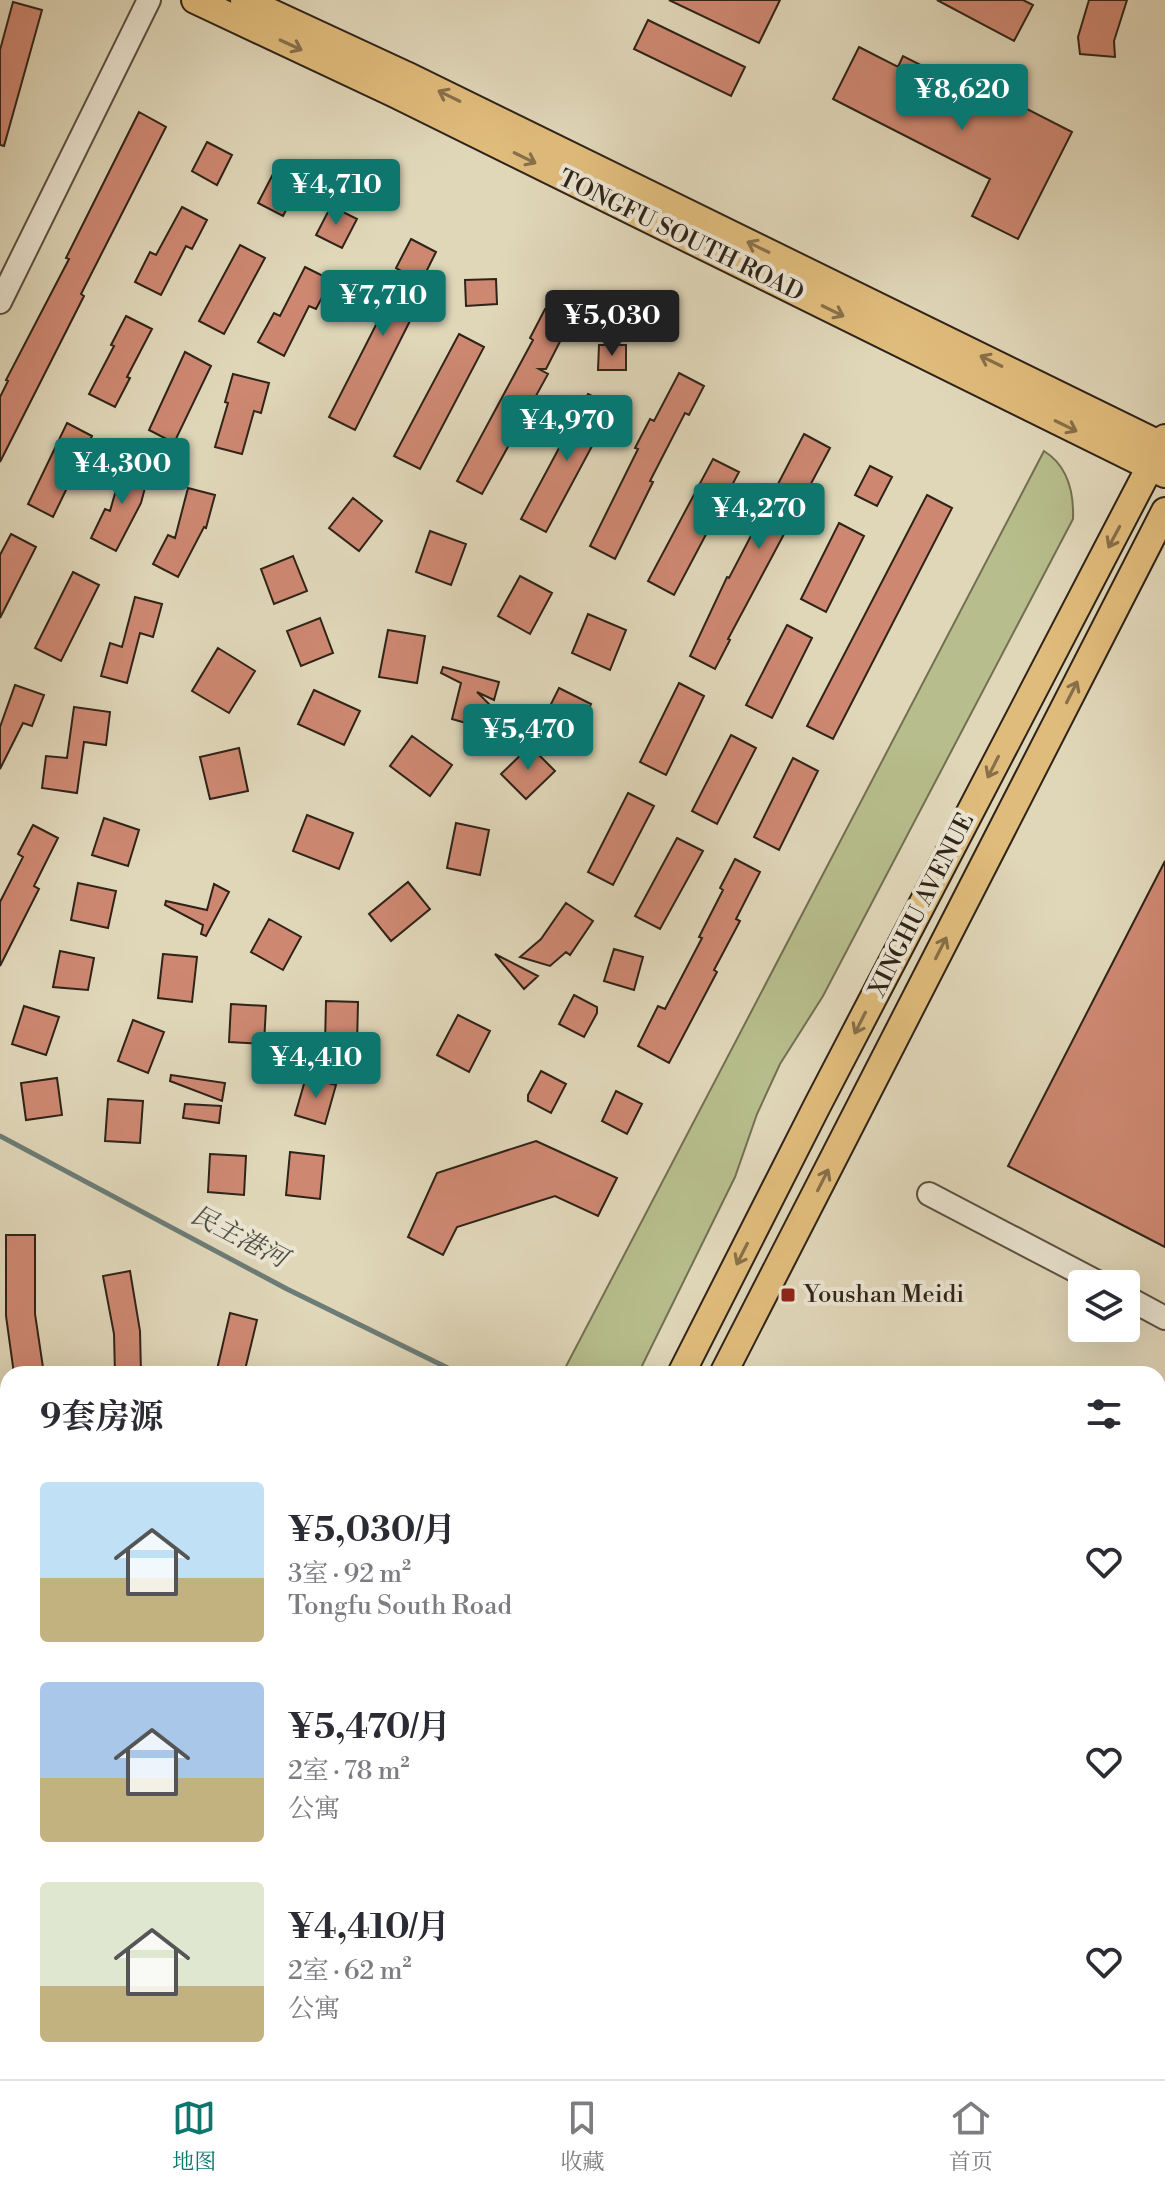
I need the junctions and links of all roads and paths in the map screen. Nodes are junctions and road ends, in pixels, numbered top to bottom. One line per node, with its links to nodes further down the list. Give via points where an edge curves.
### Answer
1 (149, 0): 4 (street)
2 (195, 0): 3 (main road, TONGFU SOUTH ROAD)
3 (261, 11): 5 (main road, TONGFU SOUTH ROAD, via 406,75)
4 (0, 302)
5 (1161, 454): 11 (main road, XINGHU AVENUE, one-way to 11)
6 (1165, 511): 12 (main road, XINGHU AVENUE, one-way to 6)
7 (929, 1194): 8 (street)
8 (1074, 1270)
9 (1140, 1305): 10 (street)
10 (1165, 1318)
11 (685, 1366)
12 (727, 1366)

